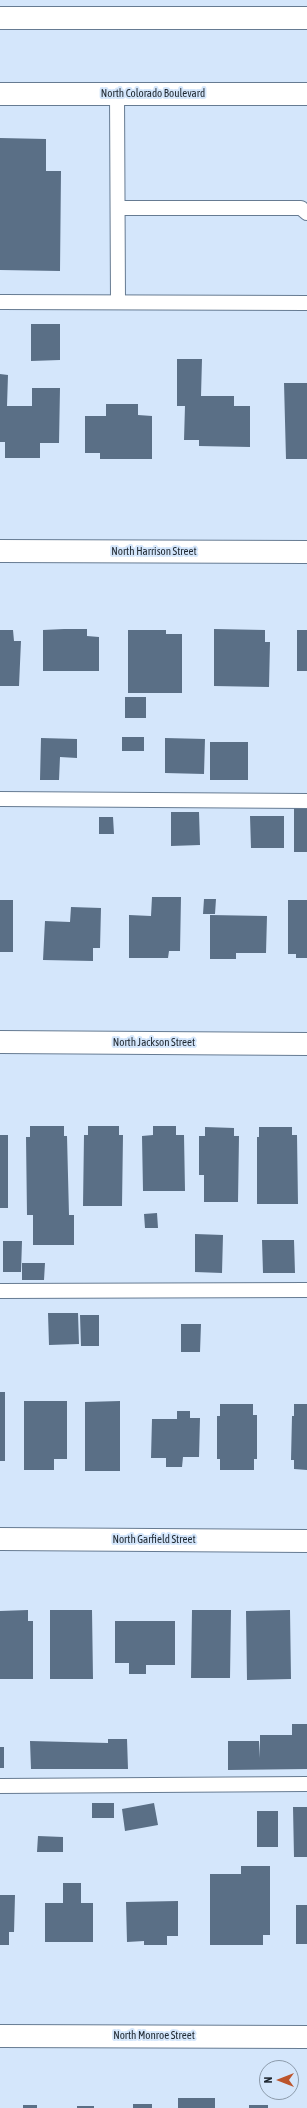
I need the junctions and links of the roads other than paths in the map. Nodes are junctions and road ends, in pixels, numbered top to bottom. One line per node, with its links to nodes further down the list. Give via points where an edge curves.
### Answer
1 (0, 18): 2 (street)
2 (307, 18)
3 (0, 94): 4 (street, North Colorado Boulevard)
4 (116, 94): 5 (street, North Colorado Boulevard); 6 (lane)
5 (307, 94)
6 (118, 208): 7 (lane, via 301,208); 9 (lane)
7 (307, 213)
8 (0, 302): 9 (lane)
9 (118, 302): 10 (lane)
10 (307, 303)
11 (0, 551): 12 (street, North Harrison Street)
12 (307, 552)
13 (0, 799): 14 (lane)
14 (307, 801)
15 (0, 1042): 16 (street, North Jackson Street)
16 (307, 1044)
17 (307, 1290): 18 (lane)
18 (0, 1291)
19 (0, 1539): 20 (street, North Garfield Street)
20 (307, 1541)
21 (307, 1784): 22 (lane)
22 (0, 1786)
23 (0, 2036): 24 (street, North Monroe Street)
24 (307, 2036)

